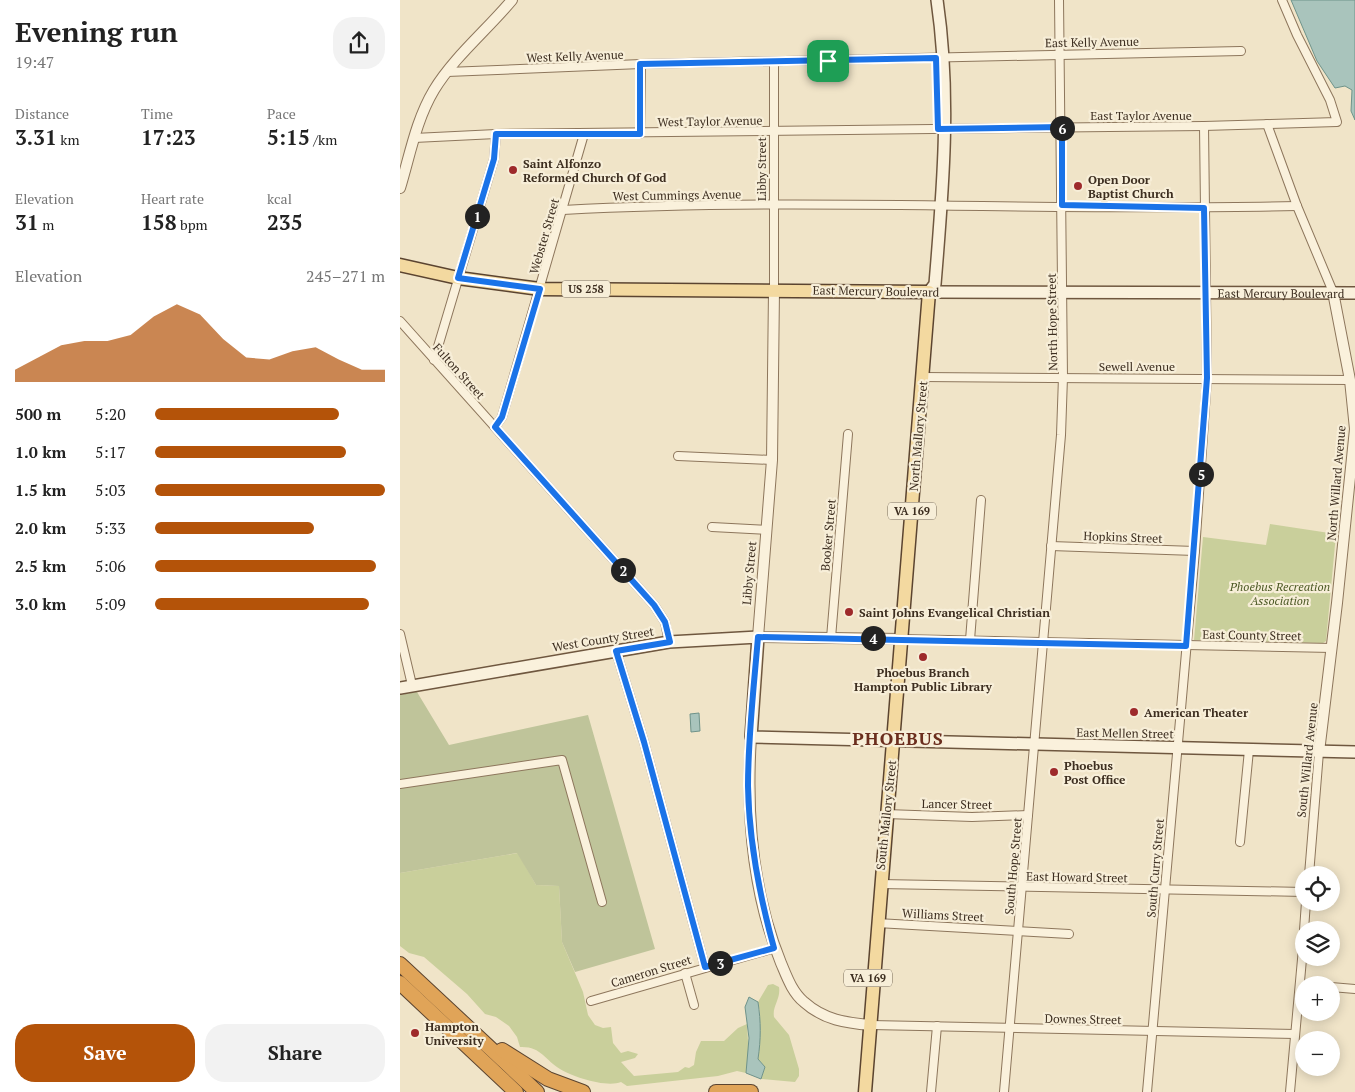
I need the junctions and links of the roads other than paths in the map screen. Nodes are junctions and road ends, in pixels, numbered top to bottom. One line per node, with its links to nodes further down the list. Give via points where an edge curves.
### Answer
1 (512, 0): 11 (street)
2 (930, 0): 8 (main road, North Mallory Street / VA 169)
3 (937, 0): 8 (main road, North Mallory Street / VA 169)
4 (1059, 0): 7 (street, North Hope Street)
5 (1282, 0): 12 (street, East Taylor Avenue, via 1330,100 1337,122)
6 (1241, 52): 7 (street, East Kelly Avenue)
7 (1060, 54): 8 (street, East Kelly Avenue); 14 (street, North Hope Street)
8 (940, 57): 9 (street, West Kelly Avenue); 15 (main road, North Mallory Street / VA 169)
9 (774, 62): 10 (street, West Kelly Avenue); 16 (street, Libby Street)
10 (640, 64): 11 (street, West Kelly Avenue); 19 (street)
11 (447, 72): 20 (street, via 427,102)
12 (1267, 124): 13 (street, East Taylor Avenue); 26 (street, North Willard Avenue)
13 (1204, 126): 14 (street, East Taylor Avenue); 27 (street, South Curry Street)
14 (1062, 127): 15 (street, East Taylor Avenue); 23 (street, North Hope Street)
15 (942, 129): 16 (street, West Taylor Avenue); 25 (main road, North Mallory Street / VA 169)
16 (774, 131): 19 (street, West Taylor Avenue); 24 (street, Libby Street)
17 (496, 134): 18 (street, West Taylor Avenue); 20 (street, West Taylor Avenue); 30 (street, via 494,159)
18 (584, 134): 19 (street, West Taylor Avenue); 28 (street, Webster Street)
19 (640, 134)
20 (414, 138): 21 (street)
21 (402, 175): 22 (street)
22 (400, 188)
23 (1062, 205): 25 (street, West Cummings Avenue); 27 (street, West Cummings Avenue); 34 (street, North Hope Street)
24 (775, 206): 25 (street, West Cummings Avenue); 28 (street, West Cummings Avenue); 32 (street, Libby Street)
25 (938, 206): 33 (main road, North Mallory Street / VA 169, via 935,284)
26 (1297, 206): 27 (street, West Cummings Avenue); 35 (street, North Willard Avenue)
27 (1204, 208): 37 (street, South Curry Street)
28 (563, 210): 31 (street, Webster Street)
29 (400, 265): 30 (main road, East Mercury Boulevard / US 258)
30 (458, 278): 31 (main road, East Mercury Boulevard / US 258); 39 (street)
31 (540, 289): 32 (main road, East Mercury Boulevard / US 258); 44 (street, Webster Street, via 502,417)
32 (774, 290): 33 (main road, East Mercury Boulevard / US 258); 47 (street, Libby Street)
33 (929, 292): 34 (main road, East Mercury Boulevard / US 258); 40 (main road, North Mallory Street / VA 169)
34 (1062, 292): 37 (main road, East Mercury Boulevard / US 258); 41 (street, North Hope Street)
35 (1333, 292): 36 (main road, East Mercury Boulevard / US 258); 37 (main road, East Mercury Boulevard / US 258); 43 (street, North Willard Avenue)
36 (1355, 293)
37 (1206, 294): 42 (street, South Curry Street)
38 (400, 321): 39 (street, Fulton Street)
39 (434, 360): 44 (street, Fulton Street)
40 (923, 377): 41 (street, Sewell Avenue); 56 (main road, North Mallory Street / VA 169)
41 (1064, 377): 42 (street, Sewell Avenue); 51 (street, North Hope Street)
42 (1207, 378): 43 (street, Sewell Avenue); 52 (street, South Curry Street)
43 (1350, 380): 61 (street, North Willard Avenue, via 1355,429)
44 (495, 427): 58 (street, Fulton Street, via 654,605 665,622)
45 (848, 434): 55 (street, Booker Street)
46 (678, 456): 47 (street)
47 (772, 460): 50 (street, Libby Street)
48 (981, 500): 57 (street)
49 (712, 527): 50 (street)
50 (767, 530): 54 (street, Libby Street)
51 (1051, 546): 52 (street, Hopkins Street); 59 (street, North Hope Street)
52 (1195, 551): 60 (street, South Curry Street)
53 (400, 634): 63 (street)
54 (758, 637): 55 (street, West County Street); 58 (main road, West County Street); 65 (main road, Libby Street)
55 (831, 638): 56 (street, West County Street)
56 (901, 639): 57 (street, East County Street); 66 (main road, South Mallory Street / VA 169)
57 (970, 640): 59 (street, East County Street)
58 (670, 642): 62 (main road, West County Street)
59 (1043, 642): 60 (street, East County Street); 67 (street, South Hope Street)
60 (1186, 646): 61 (street, East County Street); 68 (street, South Curry Street)
61 (1332, 648): 70 (street, South Willard Avenue)
62 (616, 651): 63 (main road, West County Street); 87 (street)
63 (412, 685): 64 (main road, West County Street)
64 (400, 688)
65 (751, 737): 66 (main road, East Mellen Street); 85 (street, Libby Street, via 750,829)
66 (894, 740): 67 (main road, East Mellen Street); 73 (main road, South Mallory Street / VA 169)
67 (1035, 745): 68 (main road, East Mellen Street); 74 (street, South Hope Street)
68 (1177, 748): 69 (main road, East Mellen Street); 79 (street, South Curry Street)
69 (1249, 750): 70 (main road, East Mellen Street); 75 (street)
70 (1319, 752): 71 (main road, East Mellen Street); 76 (street, South Willard Avenue)
71 (1355, 752)
72 (400, 784): 81 (street, via 562,760)
73 (886, 814): 74 (street, Lancer Street); 77 (main road, South Mallory Street / VA 169)
74 (1028, 815): 78 (street, South Hope Street)
75 (1240, 842)
76 (1310, 866)
77 (880, 884): 78 (street, East Howard Street); 82 (main road, South Mallory Street / VA 169)
78 (1022, 887): 79 (street, East Howard Street); 83 (street, South Hope Street)
79 (1164, 890): 80 (street, East Howard Street); 98 (street, South Curry Street)
80 (1295, 892)
81 (602, 902)
82 (876, 927): 83 (street, Williams Street); 95 (main road, South Mallory Street / VA 169, via 878,941)
83 (1018, 931): 84 (street, Williams Street); 97 (street, South Hope Street)
84 (1069, 934)
85 (774, 948): 87 (street, Cameron Street); 95 (street, Libby Street, via 789,983 802,1001 828,1018)
86 (400, 964): 92 (highway)
87 (705, 967): 88 (street, Cameron Street)
88 (685, 973): 93 (street, Cameron Street); 94 (street)
89 (400, 983): 100 (highway)
90 (1340, 988): 91 (street)
91 (1355, 989)
92 (432, 993): 103 (highway); 104 (highway, via 468,1018 521,1063 557,1083)
93 (592, 1001)
94 (694, 1004)
95 (868, 1024): 96 (street, Downes Street); 107 (main road, South Mallory Street / VA 169); 108 (main road, South Mallory Street / VA 169)
96 (937, 1026): 97 (street, Downes Street); 109 (street)
97 (1010, 1029): 98 (street, Downes Street); 110 (street, South Hope Street)
98 (1152, 1032): 99 (street, Downes Street); 111 (street, South Curry Street)
99 (1295, 1034): 112 (street)
100 (471, 1050): 101 (highway); 102 (highway)
101 (508, 1092)
102 (516, 1092)
103 (537, 1092)
104 (583, 1092)
105 (716, 1092): 106 (highway)
106 (751, 1092)
107 (856, 1092)
108 (865, 1092)
109 (931, 1092)
110 (1004, 1092)
111 (1147, 1092)
112 (1290, 1092)

